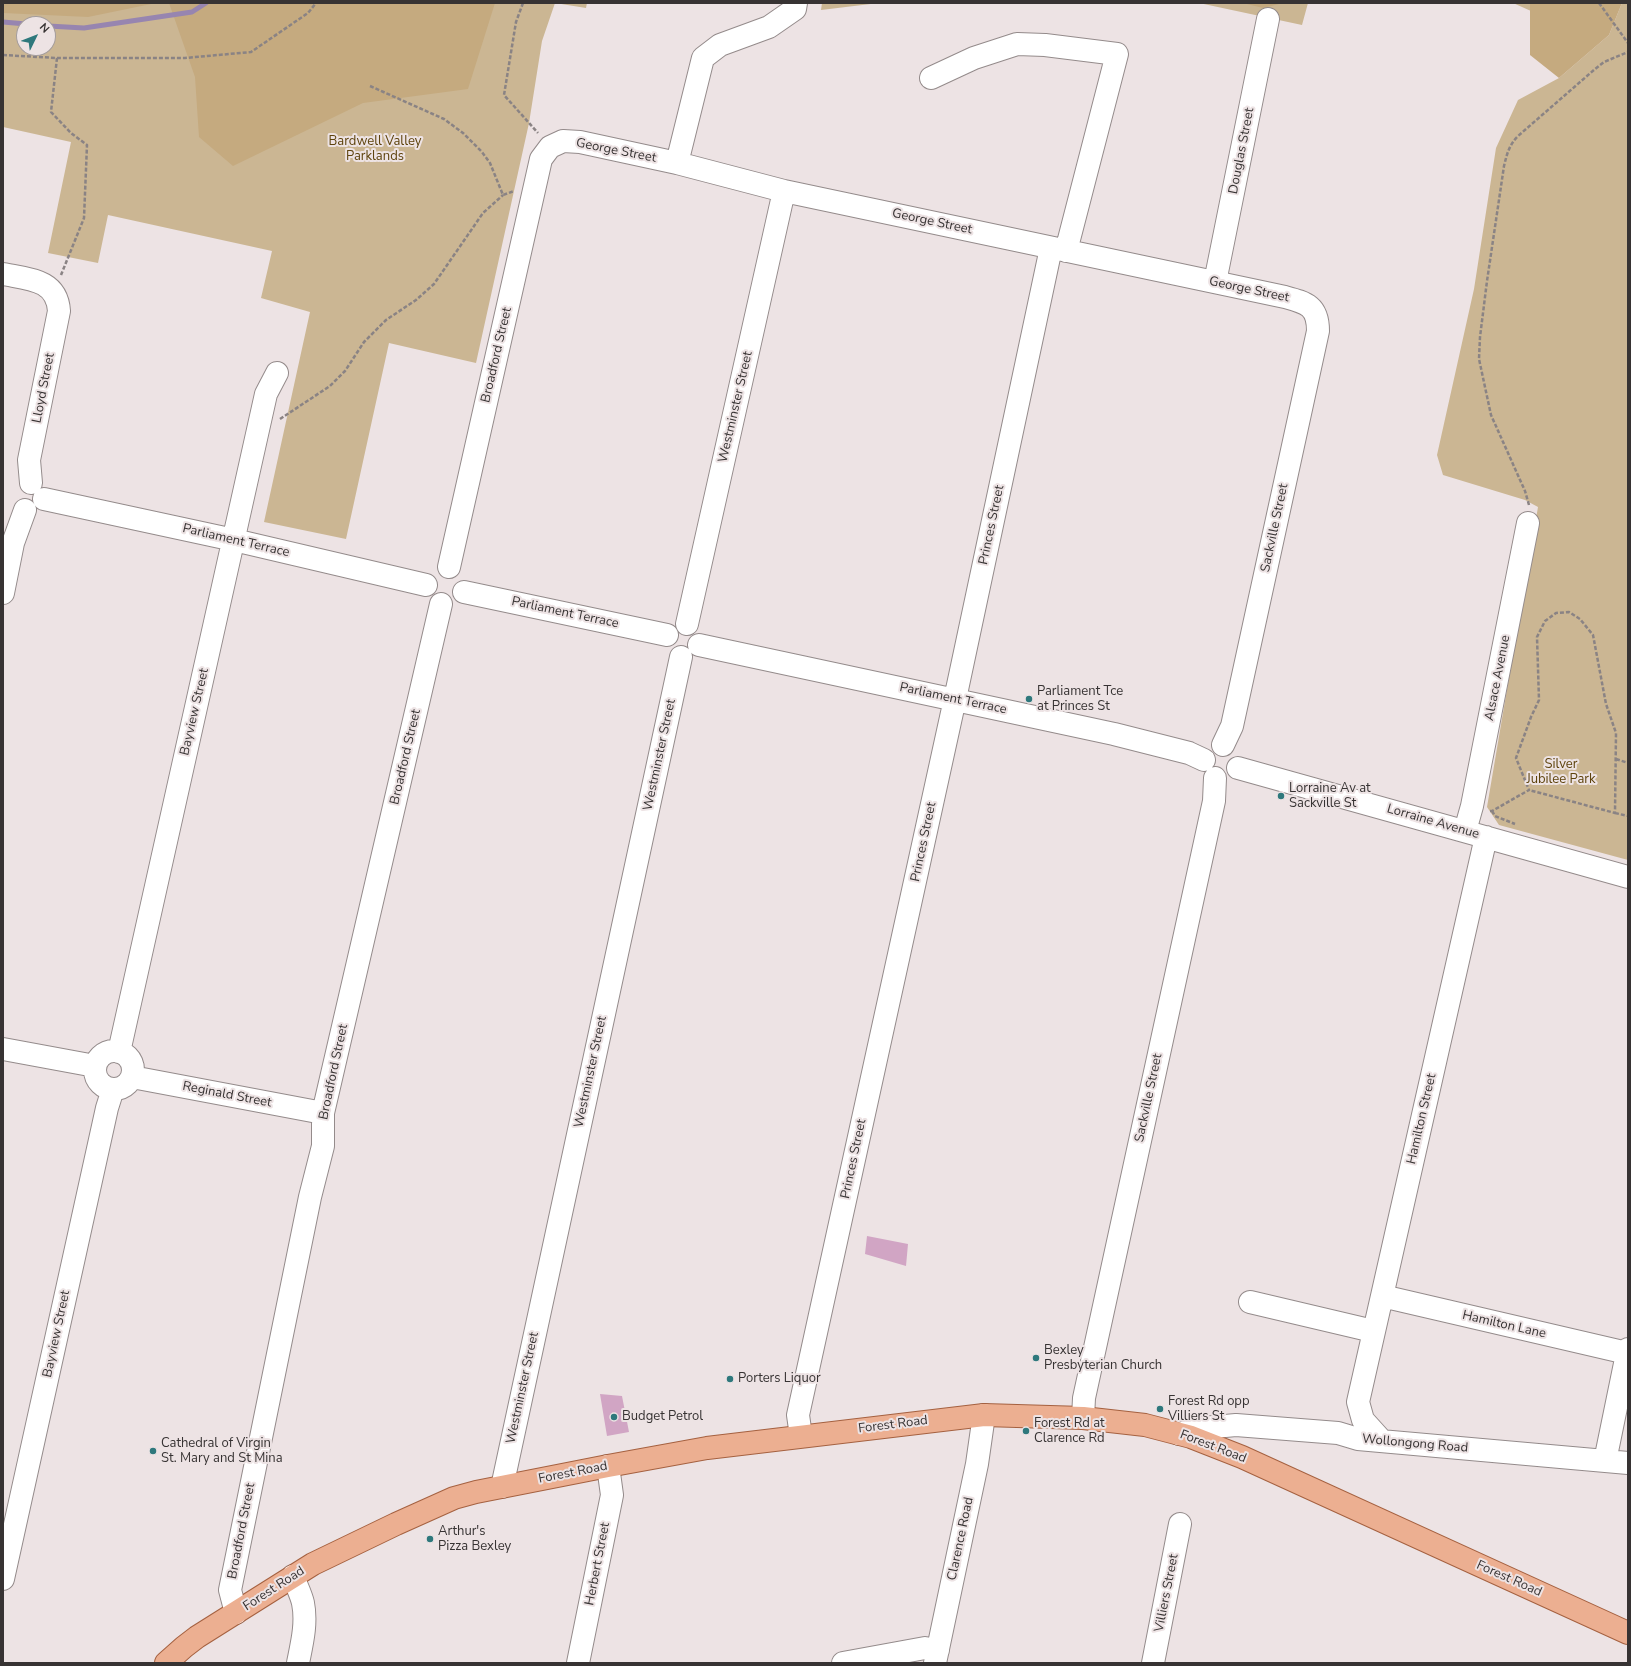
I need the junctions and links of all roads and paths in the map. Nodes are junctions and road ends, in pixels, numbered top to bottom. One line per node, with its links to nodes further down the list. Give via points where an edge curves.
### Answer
1 (316, 3): 9 (path, via 308,13 251,52 185,58)
2 (523, 3): 12 (path, via 516,22 504,95)
3 (796, 3): 13 (street, via 795,9 769,27 720,45 703,58)
4 (1599, 3): 6 (path)
5 (1268, 19): 19 (street, Douglas Street)
6 (1628, 43)
7 (1628, 52): 25 (path, via 1604,62 1595,69 1518,136 1507,151 1487,281 1479,359 1491,414 1529,500)
8 (3, 55): 9 (path)
9 (57, 58): 20 (path, via 51,112 87,145 84,218)
10 (931, 78): 17 (street, Princes Street, via 974,58 1017,44 1117,54)
11 (370, 86): 16 (path, via 444,119 463,133 490,163)
12 (550, 147): 13 (street, George Street, via 563,141 580,142); 14 (street, Broadford Street, via 541,159)
13 (676, 163): 15 (street, George Street)
14 (535, 185): 16 (path); 27 (street, Broadford Street)
15 (784, 191): 17 (street, George Street); 32 (street, Westminster Street)
16 (502, 195): 23 (path, via 483,213 434,284 386,320 364,342 345,371 330,386 271,425)
17 (1059, 249): 19 (street, George Street); 36 (street, Princes Street)
18 (3, 274): 20 (street, via 37,281)
19 (1215, 282): 21 (street, George Street, via 1304,302)
20 (54, 293): 24 (street, Lloyd Street, via 59,311 29,460)
21 (1313, 310): 37 (street, Sackville Street, via 1318,320 1318,331 1232,726)
22 (277, 373): 23 (street, Bayview Street, via 266,394)
23 (259, 424): 26 (street, Bayview Street)
24 (38, 491): 26 (street, Parliament Terrace); 30 (street, via 42,505 31,511 26,510 13,543)
25 (1528, 523): 46 (street, Alsace Avenue, via 1474,798)
26 (234, 540): 28 (street, Parliament Terrace); 50 (street, Bayview Street)
27 (449, 567): 28 (street, via 434,570); 29 (street, via 461,575)
28 (426, 585): 31 (street, via 428,594)
29 (464, 592): 31 (street, via 456,602); 33 (street, Parliament Terrace)
30 (3, 593)
31 (441, 604): 54 (street, Broadford Street)
32 (687, 624): 33 (street, via 676,624); 34 (street, via 693,626 697,632)
33 (667, 635): 35 (street, via 667,646 670,651)
34 (699, 645): 35 (street, via 692,654); 36 (street, Parliament Terrace)
35 (681, 657): 69 (street, Westminster Street)
36 (955, 699): 41 (street, Parliament Terrace, via 1188,753); 64 (street, Princes Street, via 798,1415)
37 (1222, 745): 40 (street, via 1236,753); 41 (street, via 1209,751)
38 (1616, 759): 39 (path); 42 (path, via 1616,733 1606,704 1592,635 1580,619 1569,612 1556,613 1544,621 1537,637 1540,700 1516,758); 44 (path)
39 (1628, 763)
40 (1238, 768): 41 (street, via 1226,779); 46 (street, Lorraine Avenue)
41 (1210, 769): 61 (street, Sackville Street, via 1214,801 1085,1396)
42 (1529, 790): 43 (path); 44 (path)
43 (1492, 811)
44 (1615, 813): 45 (path)
45 (1628, 816)
46 (1465, 831): 47 (street, Lorraine Avenue)
47 (1486, 837): 48 (street, Lorraine Avenue); 55 (street, Hamilton Street)
48 (1628, 877)
49 (3, 1049): 51 (street)
50 (119, 1052): 51 (street, via 106,1053); 52 (street, via 131,1062)
51 (95, 1066): 53 (street, via 96,1077 100,1083)
52 (132, 1077): 53 (street, via 127,1085); 54 (street, Reginald Street)
53 (112, 1089): 72 (street, Bayview Street)
54 (323, 1114): 73 (street, Broadford Street, via 323,1146 310,1197 230,1590)
55 (1382, 1296): 57 (street, Hamilton Street); 58 (street, Hamilton Lane)
56 (1250, 1302): 57 (street)
57 (1373, 1331): 59 (street, Hamilton Street)
58 (1628, 1351): 66 (street)
59 (1358, 1402): 62 (street, Hamilton Street, via 1347,1414); 65 (street, Hamilton Street, via 1363,1420)
60 (984, 1415): 61 (main road, Forest Road); 64 (main road, Forest Road); 75 (street, Clarence Road, via 978,1464)
61 (1083, 1418): 63 (main road, Forest Road, via 1144,1425)
62 (1338, 1432): 63 (street, Wollongong Road, via 1236,1425 1203,1428); 65 (street, Wollongong Road, via 1358,1439)
63 (1179, 1434): 74 (main road, Forest Road, via 1242,1457)
64 (801, 1436): 68 (main road, Forest Road, via 707,1448)
65 (1382, 1441): 66 (street, Wollongong Road)
66 (1605, 1461): 67 (street, Wollongong Road)
67 (1628, 1463)
68 (608, 1466): 69 (main road, Forest Road); 78 (street, Herbert Street, via 612,1495)
69 (502, 1487): 71 (main road, Forest Road, via 439,1504 330,1555)
70 (1180, 1524): 80 (street, Villiers Street)
71 (293, 1576): 73 (main road, Forest Road); 77 (street, via 303,1601 304,1612 304,1636)
72 (3, 1579)
73 (236, 1613): 76 (main road, Forest Road, via 184,1647)
74 (1628, 1633)
75 (936, 1656): 79 (street, via 925,1648)
76 (166, 1663)
77 (298, 1663)
78 (578, 1663)
79 (843, 1663)
80 (1153, 1663)

